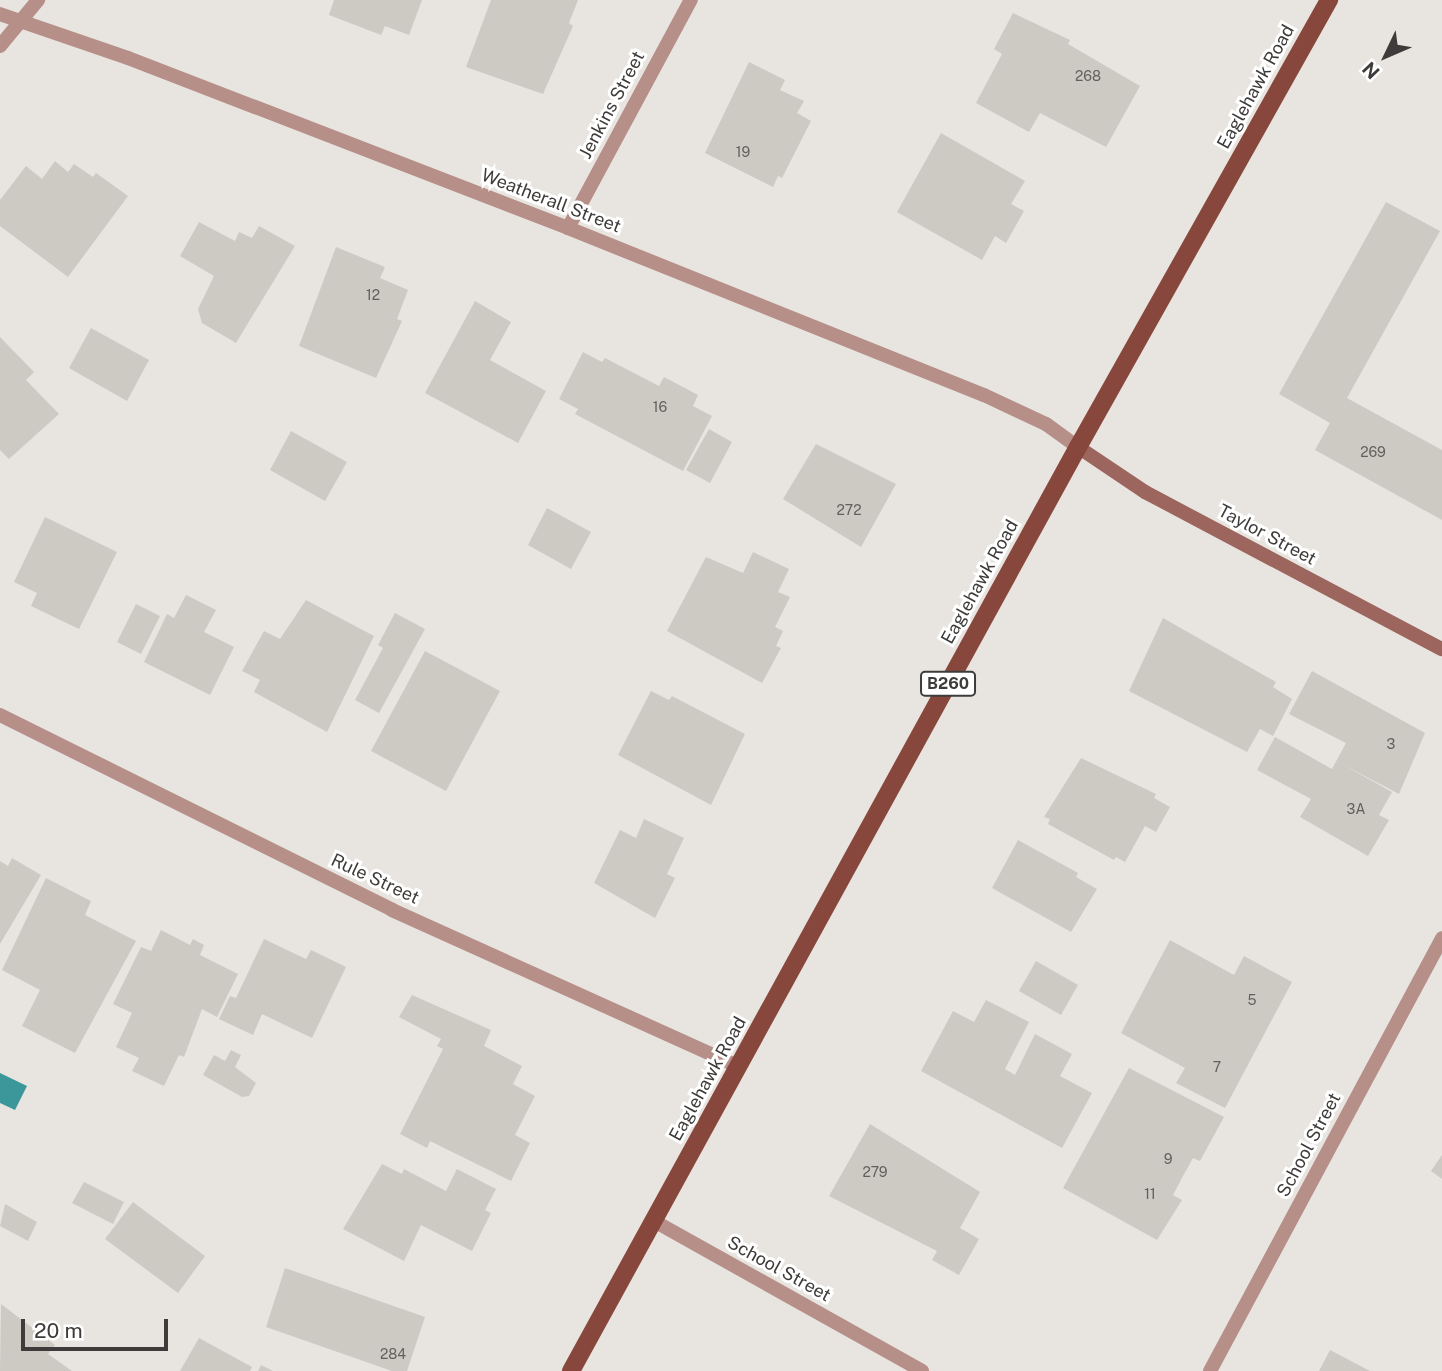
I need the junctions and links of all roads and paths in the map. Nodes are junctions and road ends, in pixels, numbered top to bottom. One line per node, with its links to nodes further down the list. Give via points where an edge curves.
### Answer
1 (38, 0): 5 (street)
2 (691, 0): 7 (street, Jenkins Street)
3 (1329, 0): 8 (main road, Eaglehawk Road / B260)
4 (0, 14): 5 (street, Weatherall Street)
5 (21, 20): 6 (street); 7 (street, Weatherall Street)
6 (0, 46)
7 (569, 228): 8 (street, Weatherall Street, via 984,395 1034,417)
8 (1078, 447): 9 (street, Taylor Street, via 1135,486); 12 (main road, Eaglehawk Road / B260)
9 (1442, 649)
10 (0, 715): 12 (street, Rule Street, via 392,910)
11 (1442, 938): 16 (street, School Street)
12 (739, 1067): 13 (main road, Eaglehawk Road / B260)
13 (654, 1221): 14 (main road, Eaglehawk Road / B260); 15 (street, School Street)
14 (571, 1371)
15 (922, 1371)
16 (1210, 1371)

